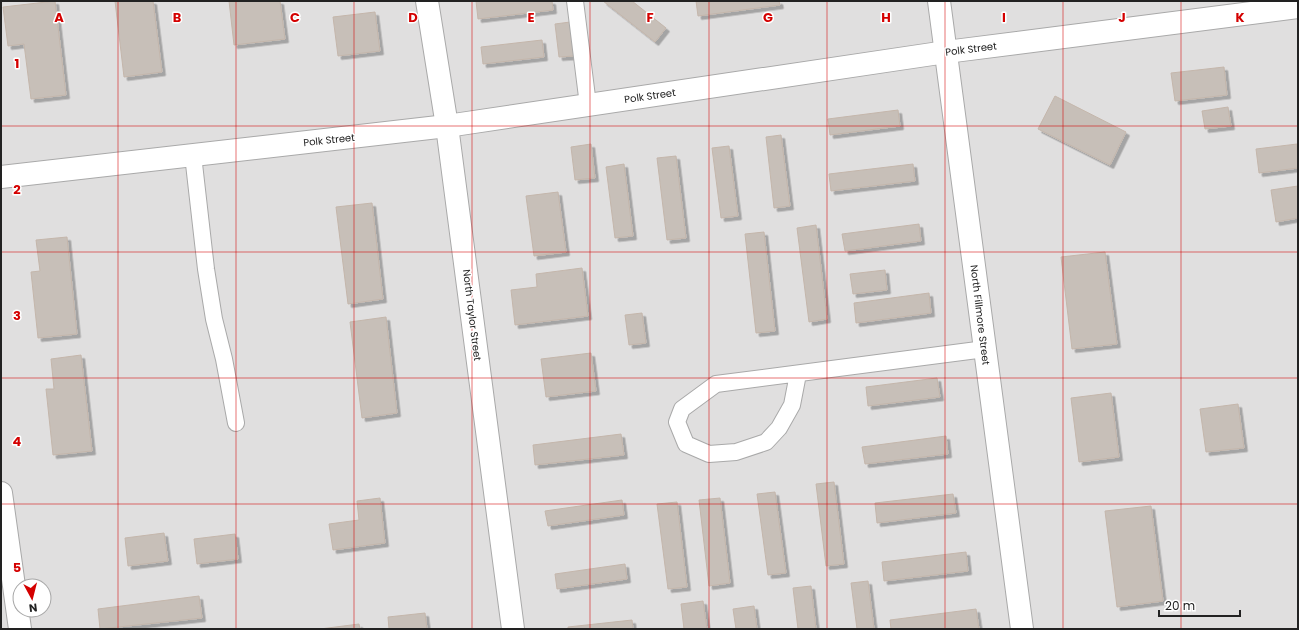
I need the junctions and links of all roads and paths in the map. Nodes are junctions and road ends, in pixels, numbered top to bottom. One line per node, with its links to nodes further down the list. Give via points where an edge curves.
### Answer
1 (427, 1): 7 (street, North Taylor Street)
2 (575, 1): 6 (lane)
3 (939, 1): 5 (street, North Fillmore Street)
4 (1298, 7): 5 (street, Polk Street)
5 (946, 52): 6 (street, Polk Street); 10 (street, North Fillmore Street)
6 (588, 105): 7 (street, Polk Street)
7 (447, 126): 8 (street, Polk Street); 15 (street, North Taylor Street)
8 (193, 155): 9 (street, Polk Street); 12 (lane, via 214,319)
9 (1, 176)
10 (985, 349): 11 (lane); 16 (street, North Fillmore Street)
11 (798, 374): 11 (lane, via 716,384 682,409 677,422 686,444 709,454 736,452 766,442 779,428 792,405)
12 (236, 423)
13 (1, 493): 14 (street)
14 (20, 629)
15 (513, 629)
16 (1022, 629)

